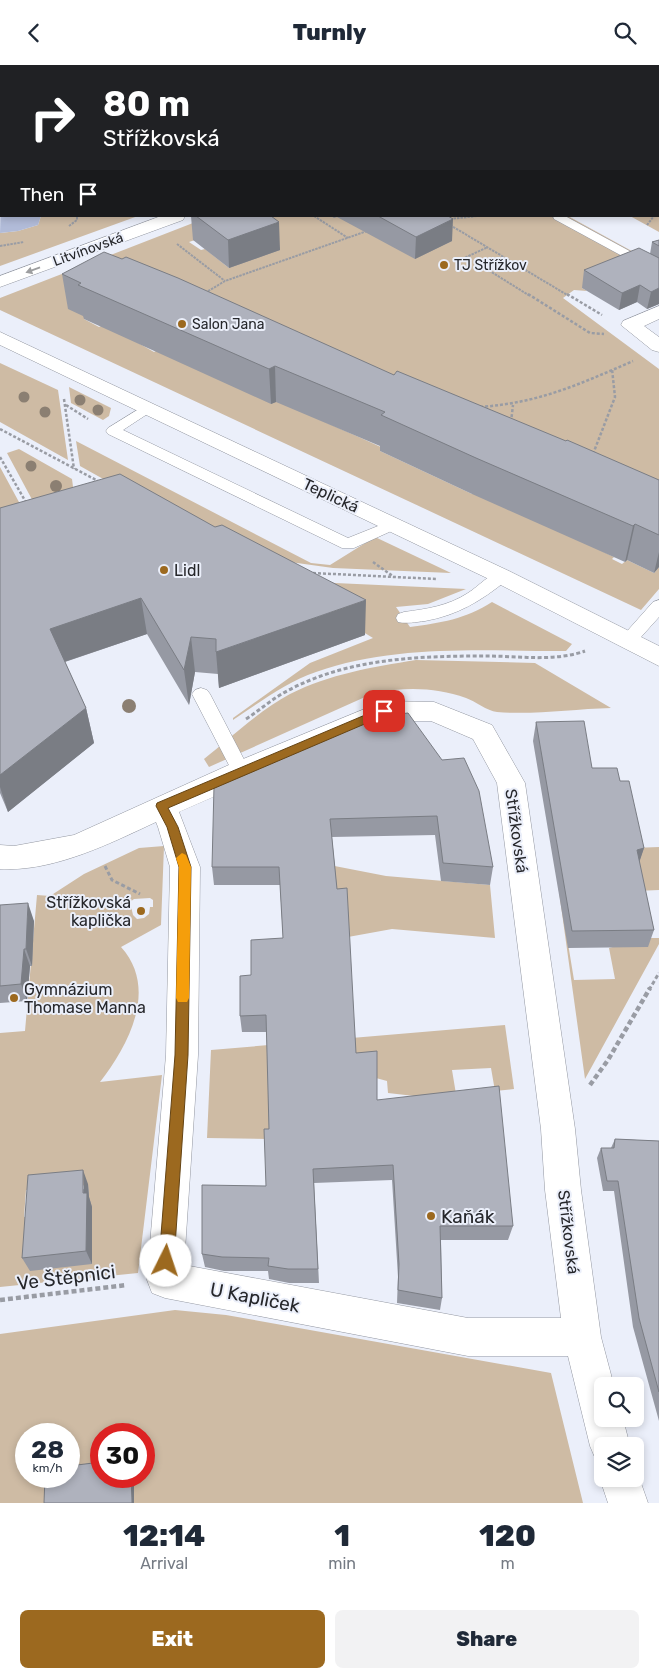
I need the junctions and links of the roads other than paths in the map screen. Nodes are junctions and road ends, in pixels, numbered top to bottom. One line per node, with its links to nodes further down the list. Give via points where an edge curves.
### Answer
1 (174, 217): 4 (street, Litvínovská, one-way to 4)
2 (558, 217): 3 (lane)
3 (659, 272)
4 (0, 282)
5 (659, 312): 7 (street, via 630,325)
6 (0, 338): 8 (street, Teplická)
7 (659, 346)
8 (147, 408): 9 (street, Teplická); 9 (lane, via 113,431 348,544)
9 (393, 525): 10 (street, Teplická)
10 (492, 584): 12 (lane, via 467,604 449,611); 13 (street, Teplická)
11 (659, 606): 13 (lane)
12 (404, 617)
13 (627, 642): 14 (street, Teplická)
14 (659, 657)
15 (201, 694): 16 (lane)
16 (242, 771): 17 (street, Střížkovská); 19 (street, Střížkovská, via 384,711 434,712 483,732 511,783 558,1129)
17 (162, 806): 18 (street, Střížkovská, via 79,845 14,858); 19 (street, U Kapliček, via 185,867 182,1055 165,1280 468,1337)
18 (0, 857)
19 (582, 1337): 20 (street, Střížkovská)
20 (594, 1383)
21 (623, 1487): 22 (street)
22 (628, 1503)

